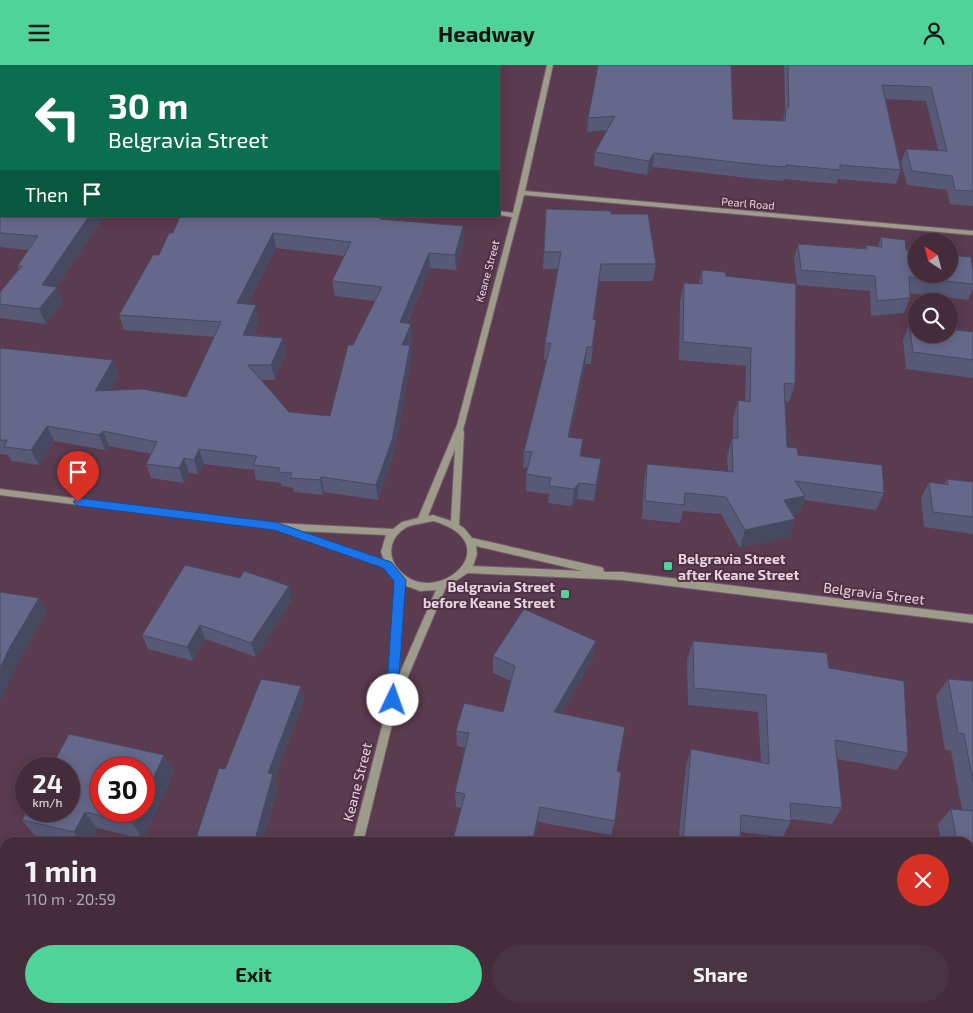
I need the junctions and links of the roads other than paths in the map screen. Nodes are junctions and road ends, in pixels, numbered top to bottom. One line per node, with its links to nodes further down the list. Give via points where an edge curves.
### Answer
1 (550, 65): 2 (street, Keane Street)
2 (521, 193): 4 (street, Keane Street); 5 (street, Pearl Road)
3 (500, 213): 4 (street)
4 (516, 215): 6 (street, Keane Street)
5 (973, 233)
6 (461, 425): 8 (street, Keane Street); 9 (street, Keane Street)
7 (0, 492): 10 (street)
8 (422, 519): 9 (street, via 439,519); 11 (street, via 411,521)
9 (455, 524): 12 (street)
10 (275, 526): 11 (street); 13 (street)
11 (394, 532): 13 (street, via 385,548)
12 (470, 541): 14 (street, via 472,555); 15 (street, Belgravia Street)
13 (387, 565): 16 (street)
14 (466, 569): 15 (street, Belgravia Street); 17 (street)
15 (622, 576): 18 (street, Belgravia Street)
16 (400, 580): 17 (street, via 420,587); 19 (street, Keane Street)
17 (443, 584): 19 (street, Keane Street)
18 (973, 619)
19 (393, 700): 20 (street, Keane Street)
20 (359, 837)

